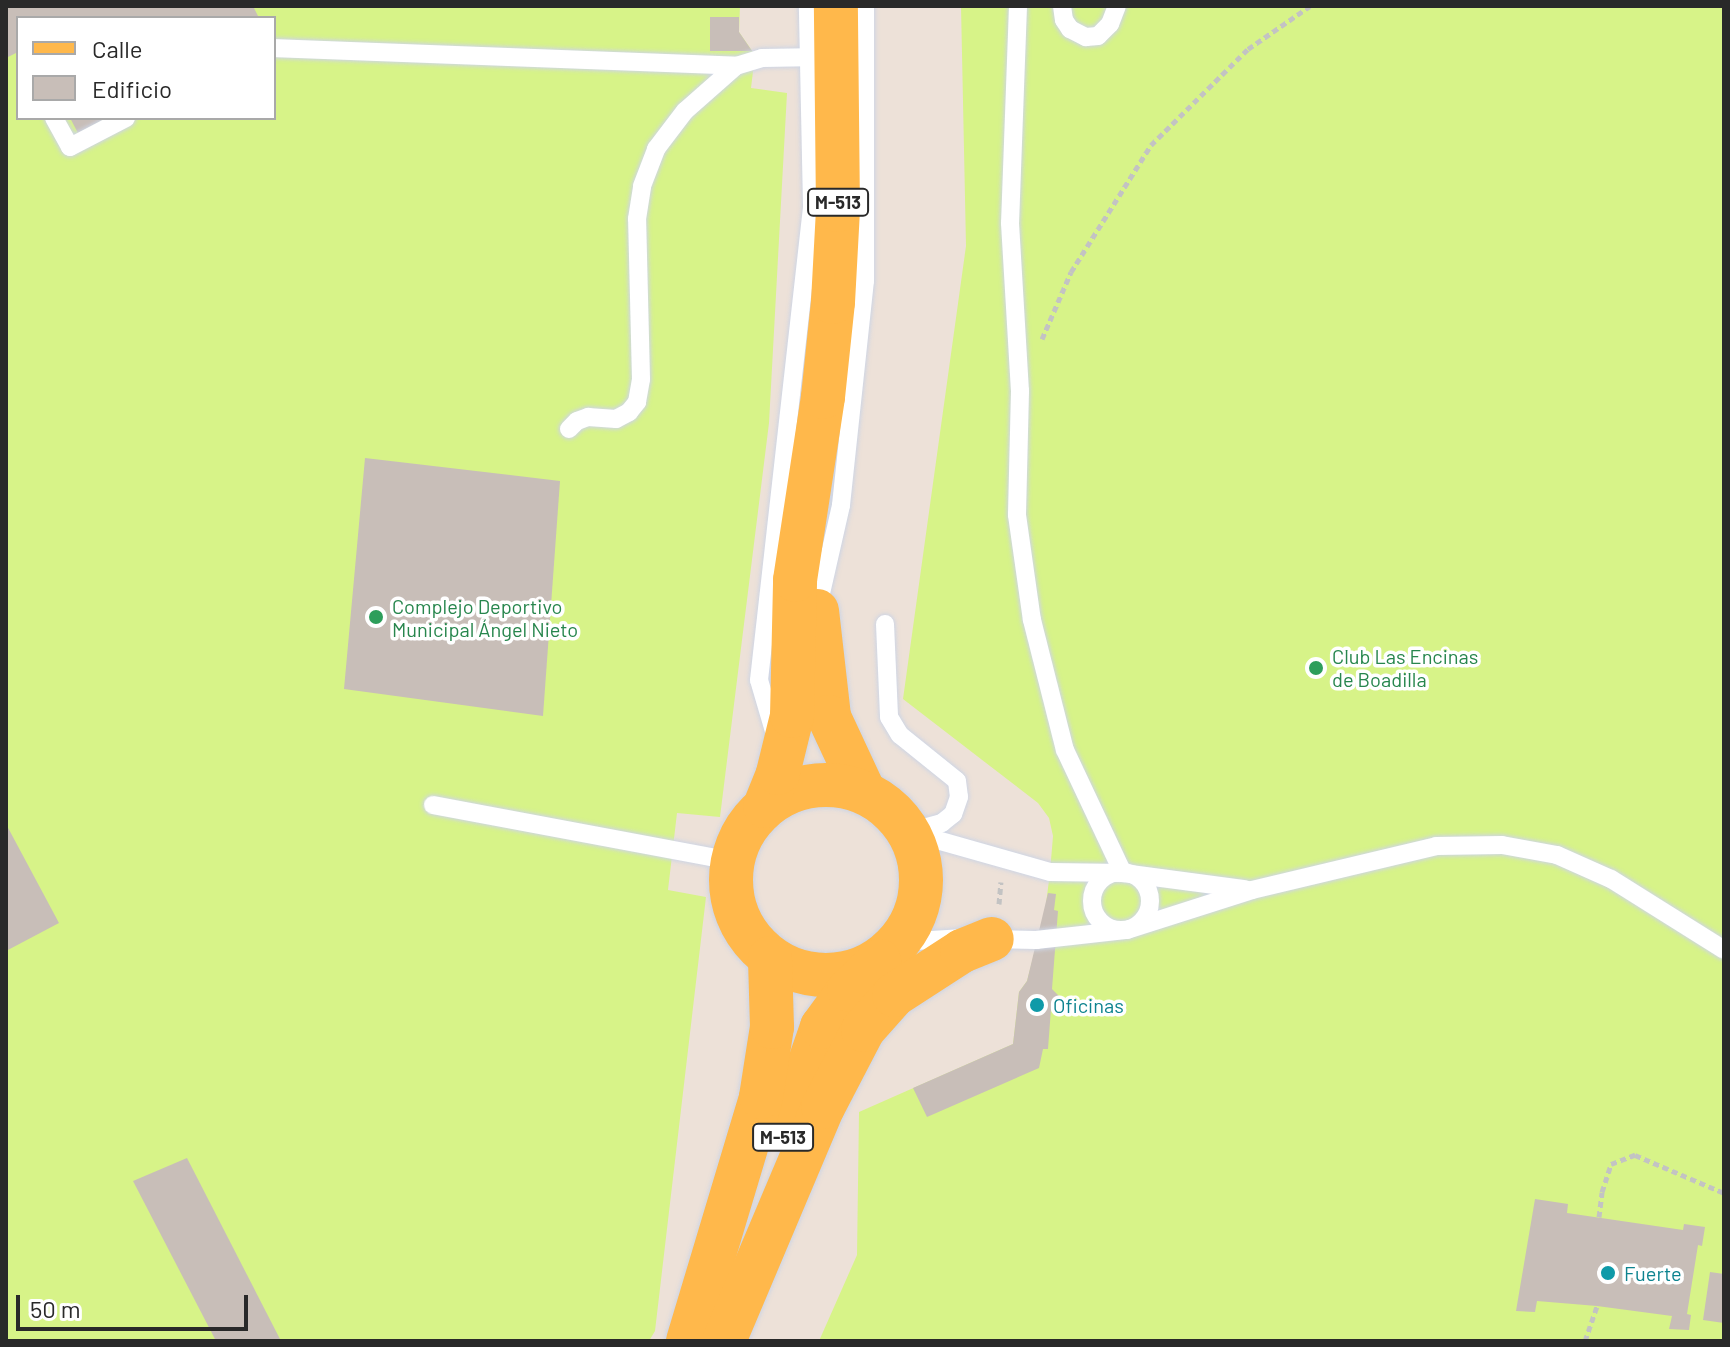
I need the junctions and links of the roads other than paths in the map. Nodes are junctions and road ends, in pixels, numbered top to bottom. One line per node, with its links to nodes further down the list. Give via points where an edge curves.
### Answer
1 (808, 6): 8 (lane)
2 (836, 6): 8 (main road, M-513)
3 (865, 6): 14 (lane, via 865,281 841,505)
4 (1018, 6): 22 (lane, via 1010,223 1020,391 1017,515 1032,620 1065,750)
5 (1062, 6): 6 (lane, via 1070,29 1086,37 1098,36)
6 (1117, 6)
7 (276, 48): 9 (lane)
8 (823, 56): 9 (lane, via 762,58); 12 (main road, M-513, via 838,210); 16 (lane, via 812,205 759,680)
9 (736, 66): 13 (lane, via 685,111 656,149 642,186 637,219 637,402 616,419 588,417)
10 (55, 120): 11 (lane, via 70,147)
11 (122, 120)
12 (823, 397): 14 (main road, M-513); 16 (main road, M-513, via 795,580 792,716)
13 (569, 429)
14 (817, 611): 17 (main road, M-513, via 829,717)
15 (885, 624): 20 (lane, via 889,717 900,735 957,781 958,789 953,814 942,823)
16 (782, 759): 19 (main road, M-513)
17 (864, 792): 19 (main road, M-513, via 812,785); 20 (main road, M-513)
18 (433, 805): 21 (lane)
19 (765, 806): 21 (main road, M-513, via 744,831)
20 (910, 828): 22 (lane, via 1050,872); 26 (main road, M-513, via 922,872 920,897 913,921)
21 (732, 861): 28 (main road, M-513, via 737,915 750,939)
22 (1123, 873): 23 (lane); 24 (lane, via 1140,880 1149,898 1144,918); 24 (lane, via 1099,882 1092,900 1098,920)
23 (1252, 890): 24 (lane); 27 (lane, via 1436,846 1502,845 1557,855 1611,879)
24 (1127, 930): 25 (lane)
25 (992, 939): 26 (lane, via 945,937); 31 (main road, via 962,951 894,995 863,1030 823,1107)
26 (894, 947): 28 (main road, M-513, via 867,967 843,974 817,976); 30 (main road, M-513, via 849,990 822,1027)
27 (1724, 950)
28 (770, 958): 29 (main road, M-513, via 772,1027 761,1097)
29 (688, 1341)
30 (709, 1341)
31 (724, 1341)

